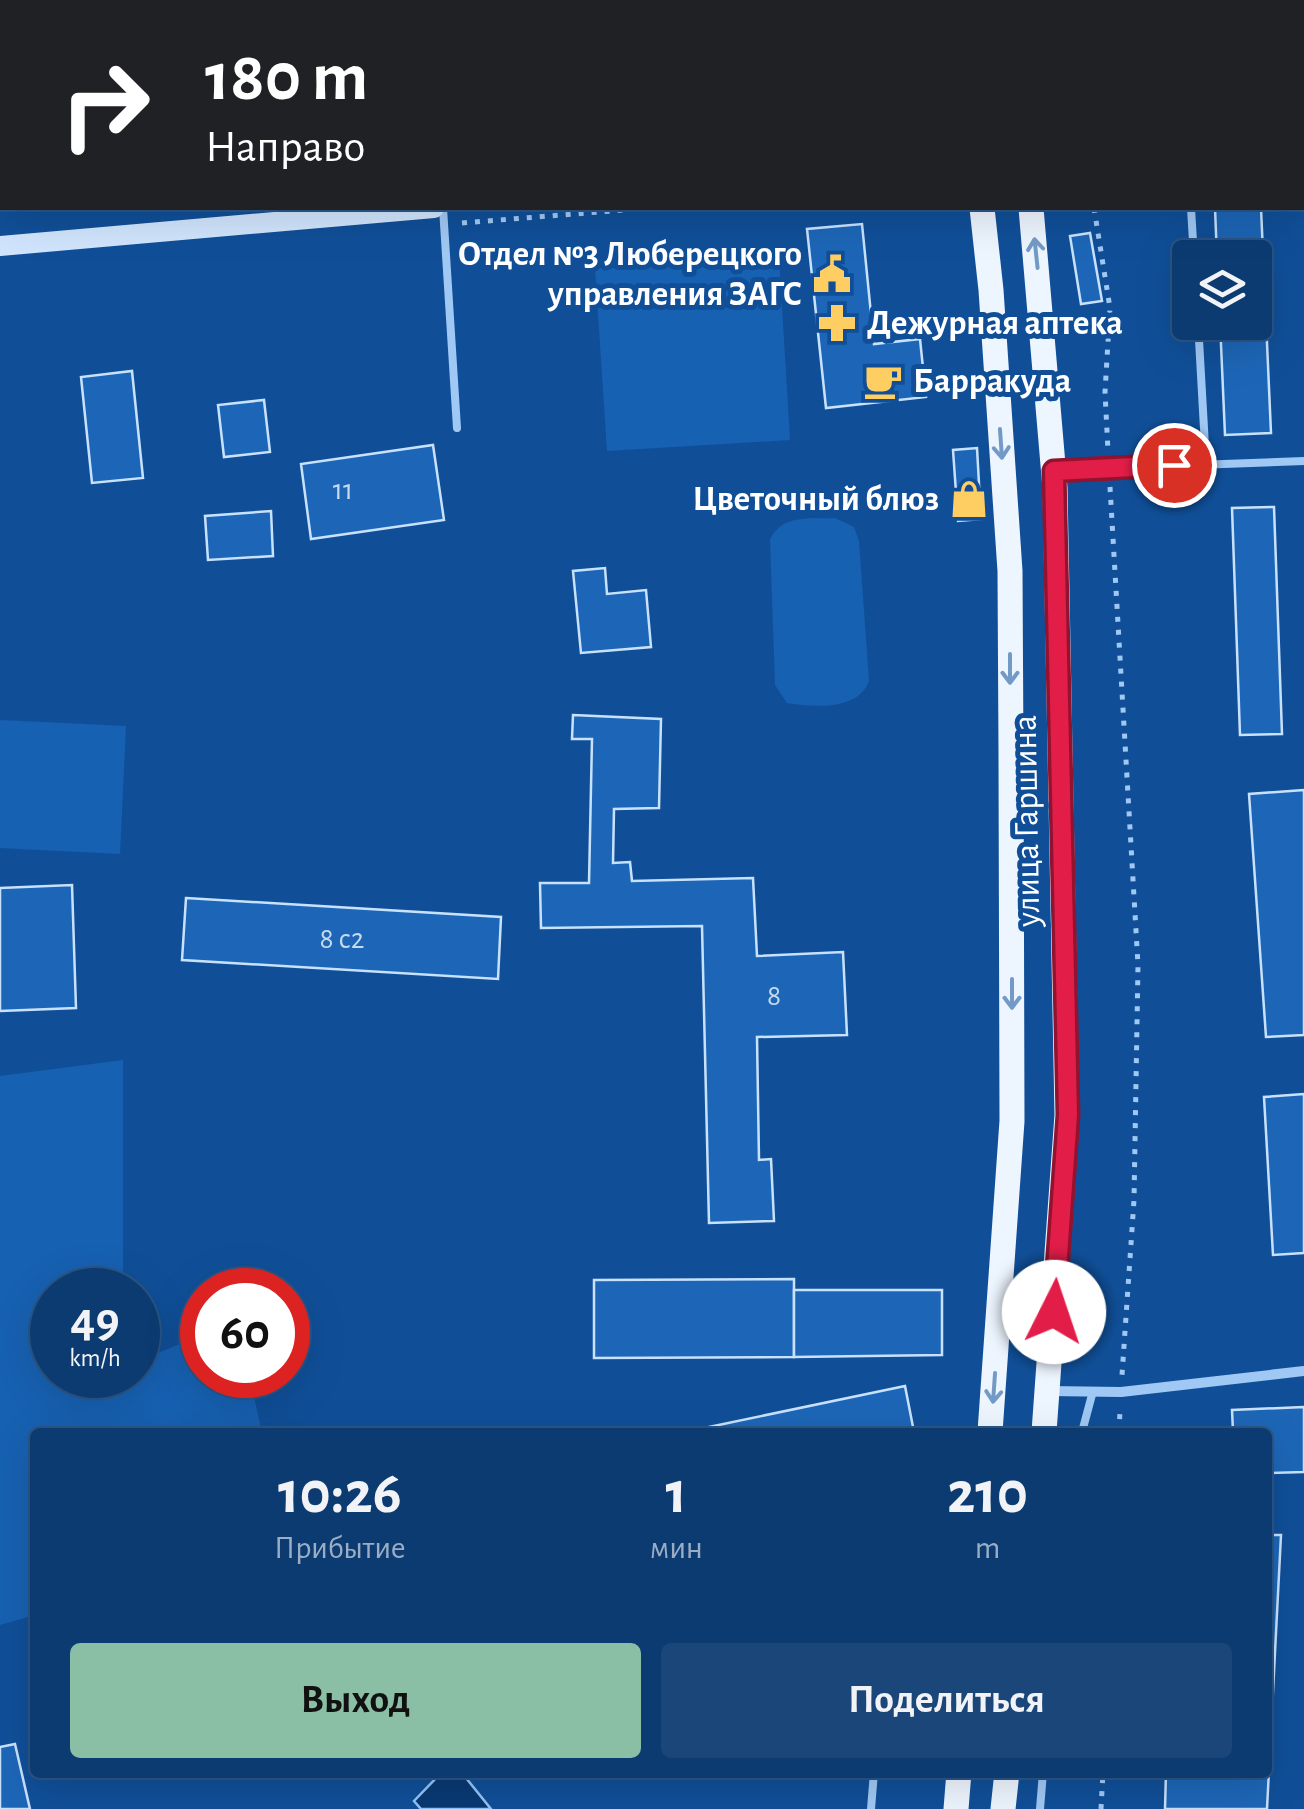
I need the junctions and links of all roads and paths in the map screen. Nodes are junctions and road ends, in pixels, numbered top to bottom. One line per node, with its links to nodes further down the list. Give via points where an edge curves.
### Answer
1 (411, 210): 8 (street)
2 (444, 210): 10 (lane)
3 (982, 210): 19 (main road, улица Гаршина, one-way to 19, via 1010,572 1011,698 1012,1121)
4 (1031, 210): 14 (main road, улица Гаршина, one-way to 4)
5 (1094, 210): 13 (path, via 1110,308)
6 (1191, 210): 7 (lane)
7 (1193, 240)
8 (0, 246)
9 (1199, 340): 12 (lane)
10 (457, 428)
11 (1304, 461): 12 (lane)
12 (1206, 464): 13 (lane)
13 (1109, 466): 14 (lane); 18 (path, via 1138,965 1134,1200)
14 (1054, 471): 16 (main road, улица Гаршина, via 1068,1115)
15 (1304, 1371): 18 (street)
16 (1048, 1391): 17 (street); 20 (main road, улица Гаршина)
17 (1093, 1391): 18 (street); 21 (lane)
18 (1121, 1392)
19 (990, 1428)
20 (1044, 1428)
21 (1083, 1428)
22 (874, 1778): 27 (lane)
23 (959, 1778): 28 (main road)
24 (1006, 1778): 29 (main road)
25 (1043, 1778): 30 (lane)
26 (1103, 1778): 31 (path)
27 (871, 1809)
28 (956, 1809)
29 (1003, 1809)
30 (1040, 1809)
31 (1101, 1809)

